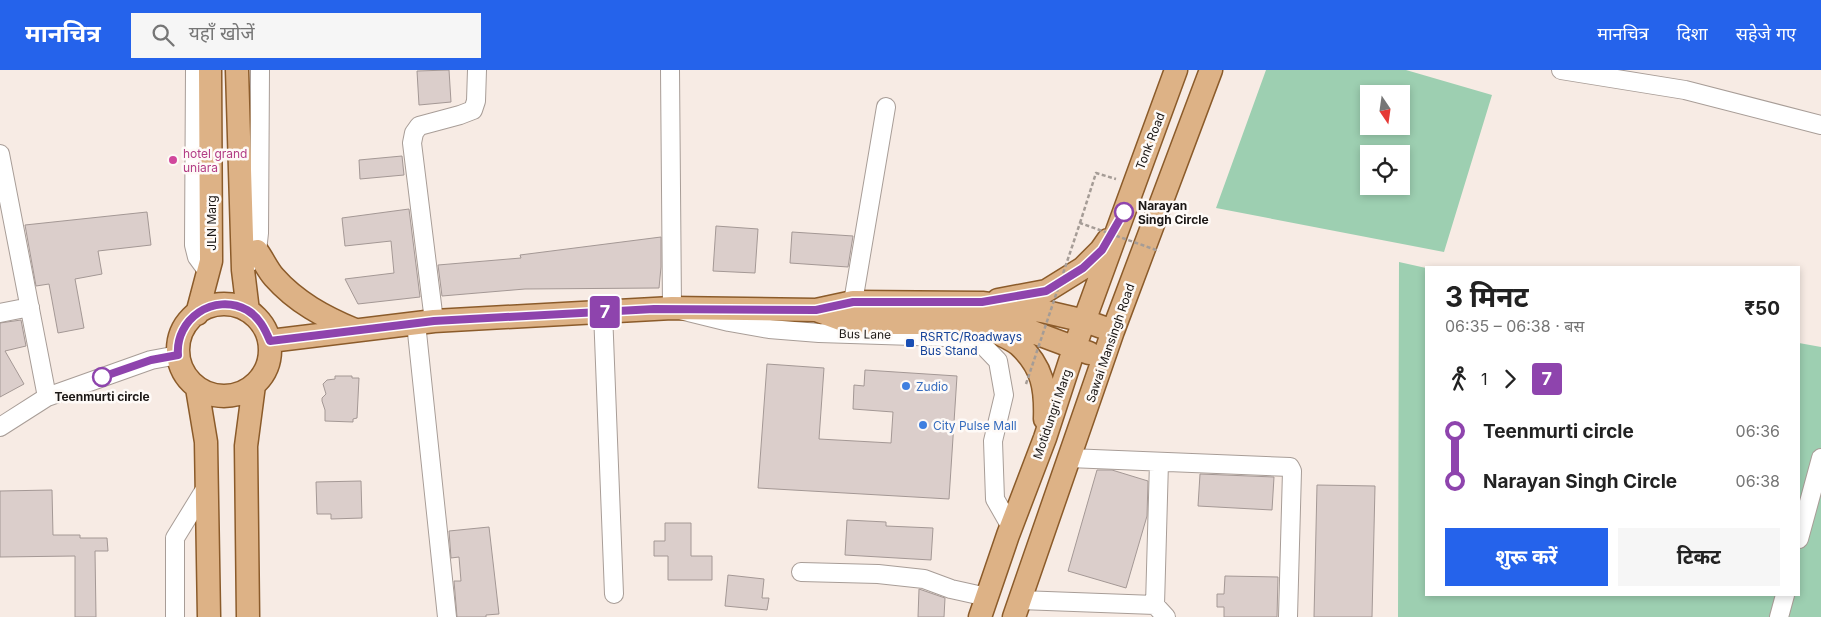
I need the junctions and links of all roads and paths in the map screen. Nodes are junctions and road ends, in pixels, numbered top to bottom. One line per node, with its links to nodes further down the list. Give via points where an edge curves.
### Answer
1 (195, 70): 19 (street, via 194,245 197,257)
2 (210, 70): 19 (main road, JLN Marg, via 211,260)
3 (237, 70): 18 (main road)
4 (260, 70): 17 (street)
5 (477, 70): 30 (street, via 473,110 419,126 414,133 412,143)
6 (670, 70): 22 (street)
7 (1176, 70): 14 (main road, Tonk Road)
8 (1211, 70): 32 (main road, Sawai Mansingh Road)
9 (1561, 70): 11 (street, via 1685,90)
10 (886, 107): 20 (street)
11 (1821, 124)
12 (0, 154): 21 (street)
13 (1096, 174): 15 (path)
14 (1124, 212): 27 (main road, via 1102,250 1083,268 1046,291); 29 (main road, Motidungri Marg)
15 (1080, 223): 16 (path, bridge); 37 (path, bridge)
16 (1159, 250)
17 (257, 251): 18 (street); 31 (main road, via 273,276 292,295 321,316)
18 (243, 270): 24 (main road)
19 (208, 272): 28 (main road, JLN Marg)
20 (853, 302): 23 (main road); 27 (main road)
21 (30, 307): 26 (street); 40 (street)
22 (672, 308): 23 (main road); 25 (main road); 47 (street, Bus Lane, via 729,322 777,329 976,338 998,360 1004,395 993,441 996,499)
23 (816, 310): 27 (main road, via 851,323)
24 (248, 311): 28 (main road, via 221,304 204,308); 33 (main road, via 263,325)
25 (603, 312): 30 (main road); 50 (street)
26 (0, 313)
27 (981, 313): 29 (main road, via 1042,311); 34 (main road); 42 (main road, via 1019,344 1040,371 1046,398)
28 (197, 314): 35 (main road, via 183,328 177,345)
29 (1085, 321): 32 (main road); 34 (main road, Motidungri Marg)
30 (425, 322): 31 (main road); 58 (street)
31 (355, 331): 33 (main road)
32 (1113, 331): 36 (main road, Sawai Mansingh Road)
33 (270, 341): 38 (main road, via 270,358 265,372)
34 (1075, 346): 36 (main road); 42 (main road, Motidungri Marg)
35 (178, 355): 39 (main road, via 185,377); 40 (street, via 151,360)
36 (1103, 360): 43 (main road, Sawai Mansingh Road)
37 (1026, 384)
38 (254, 386): 39 (main road, via 227,397 211,395); 57 (main road, via 246,446)
39 (197, 388): 46 (main road, via 206,442)
40 (47, 397): 41 (street)
41 (0, 427)
42 (1045, 438): 47 (main road, Motidungri Marg)
43 (1069, 458): 45 (street); 53 (main road, Sawai Mansingh Road)
44 (1821, 458): 48 (street)
45 (1159, 462): 54 (street); 59 (street, via 1292,468)
46 (207, 486): 55 (street, via 175,538); 56 (main road)
47 (1010, 527): 52 (main road, Motidungri Marg)
48 (1800, 535)
49 (802, 572): 52 (street, via 924,578)
50 (614, 594)
51 (1785, 596): 60 (street)
52 (984, 607)
53 (1017, 608): 54 (street)
54 (1161, 611)
55 (175, 617)
56 (208, 617)
57 (248, 617)
58 (447, 617)
59 (1288, 617)
60 (1779, 617)

